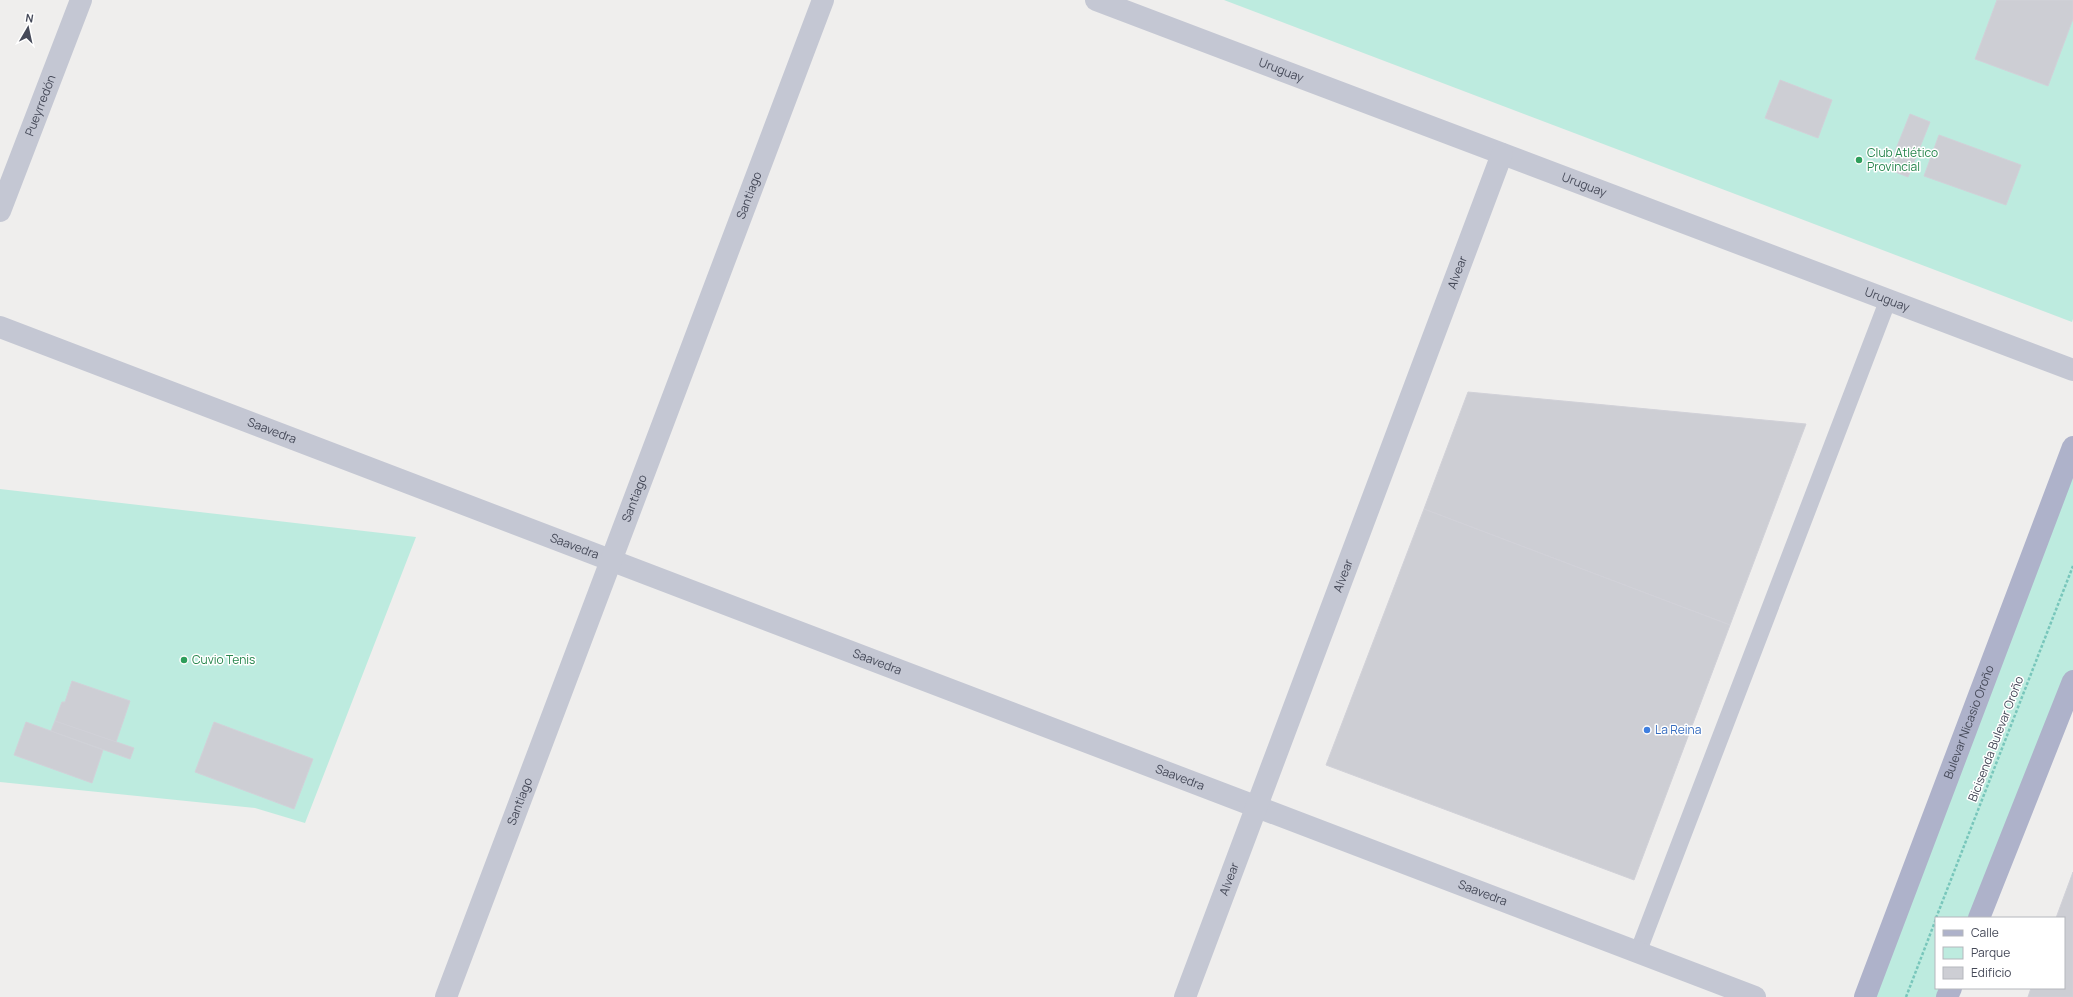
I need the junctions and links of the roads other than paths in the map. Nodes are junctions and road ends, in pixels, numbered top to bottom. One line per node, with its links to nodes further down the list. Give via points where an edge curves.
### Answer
1 (81, 0): 5 (street, Pueyrredón)
2 (823, 0): 10 (street, Santiago)
3 (1096, 0): 4 (street, Uruguay)
4 (1502, 154): 6 (street, Uruguay); 12 (street, Alvear)
5 (0, 211)
6 (1888, 300): 8 (street, Uruguay); 14 (lane)
7 (0, 327): 10 (street, Saavedra)
8 (2073, 370)
9 (2073, 446): 18 (main road, Bulevar Nicasio Oroño)
10 (611, 561): 12 (street, Saavedra); 15 (street, Santiago)
11 (2073, 681): 13 (main road)
12 (1256, 807): 14 (street, Saavedra); 16 (street, Alvear)
13 (1979, 917)
14 (1638, 952): 17 (street, Saavedra)
15 (446, 997)
16 (1184, 997)
17 (1755, 997)
18 (1865, 997)

